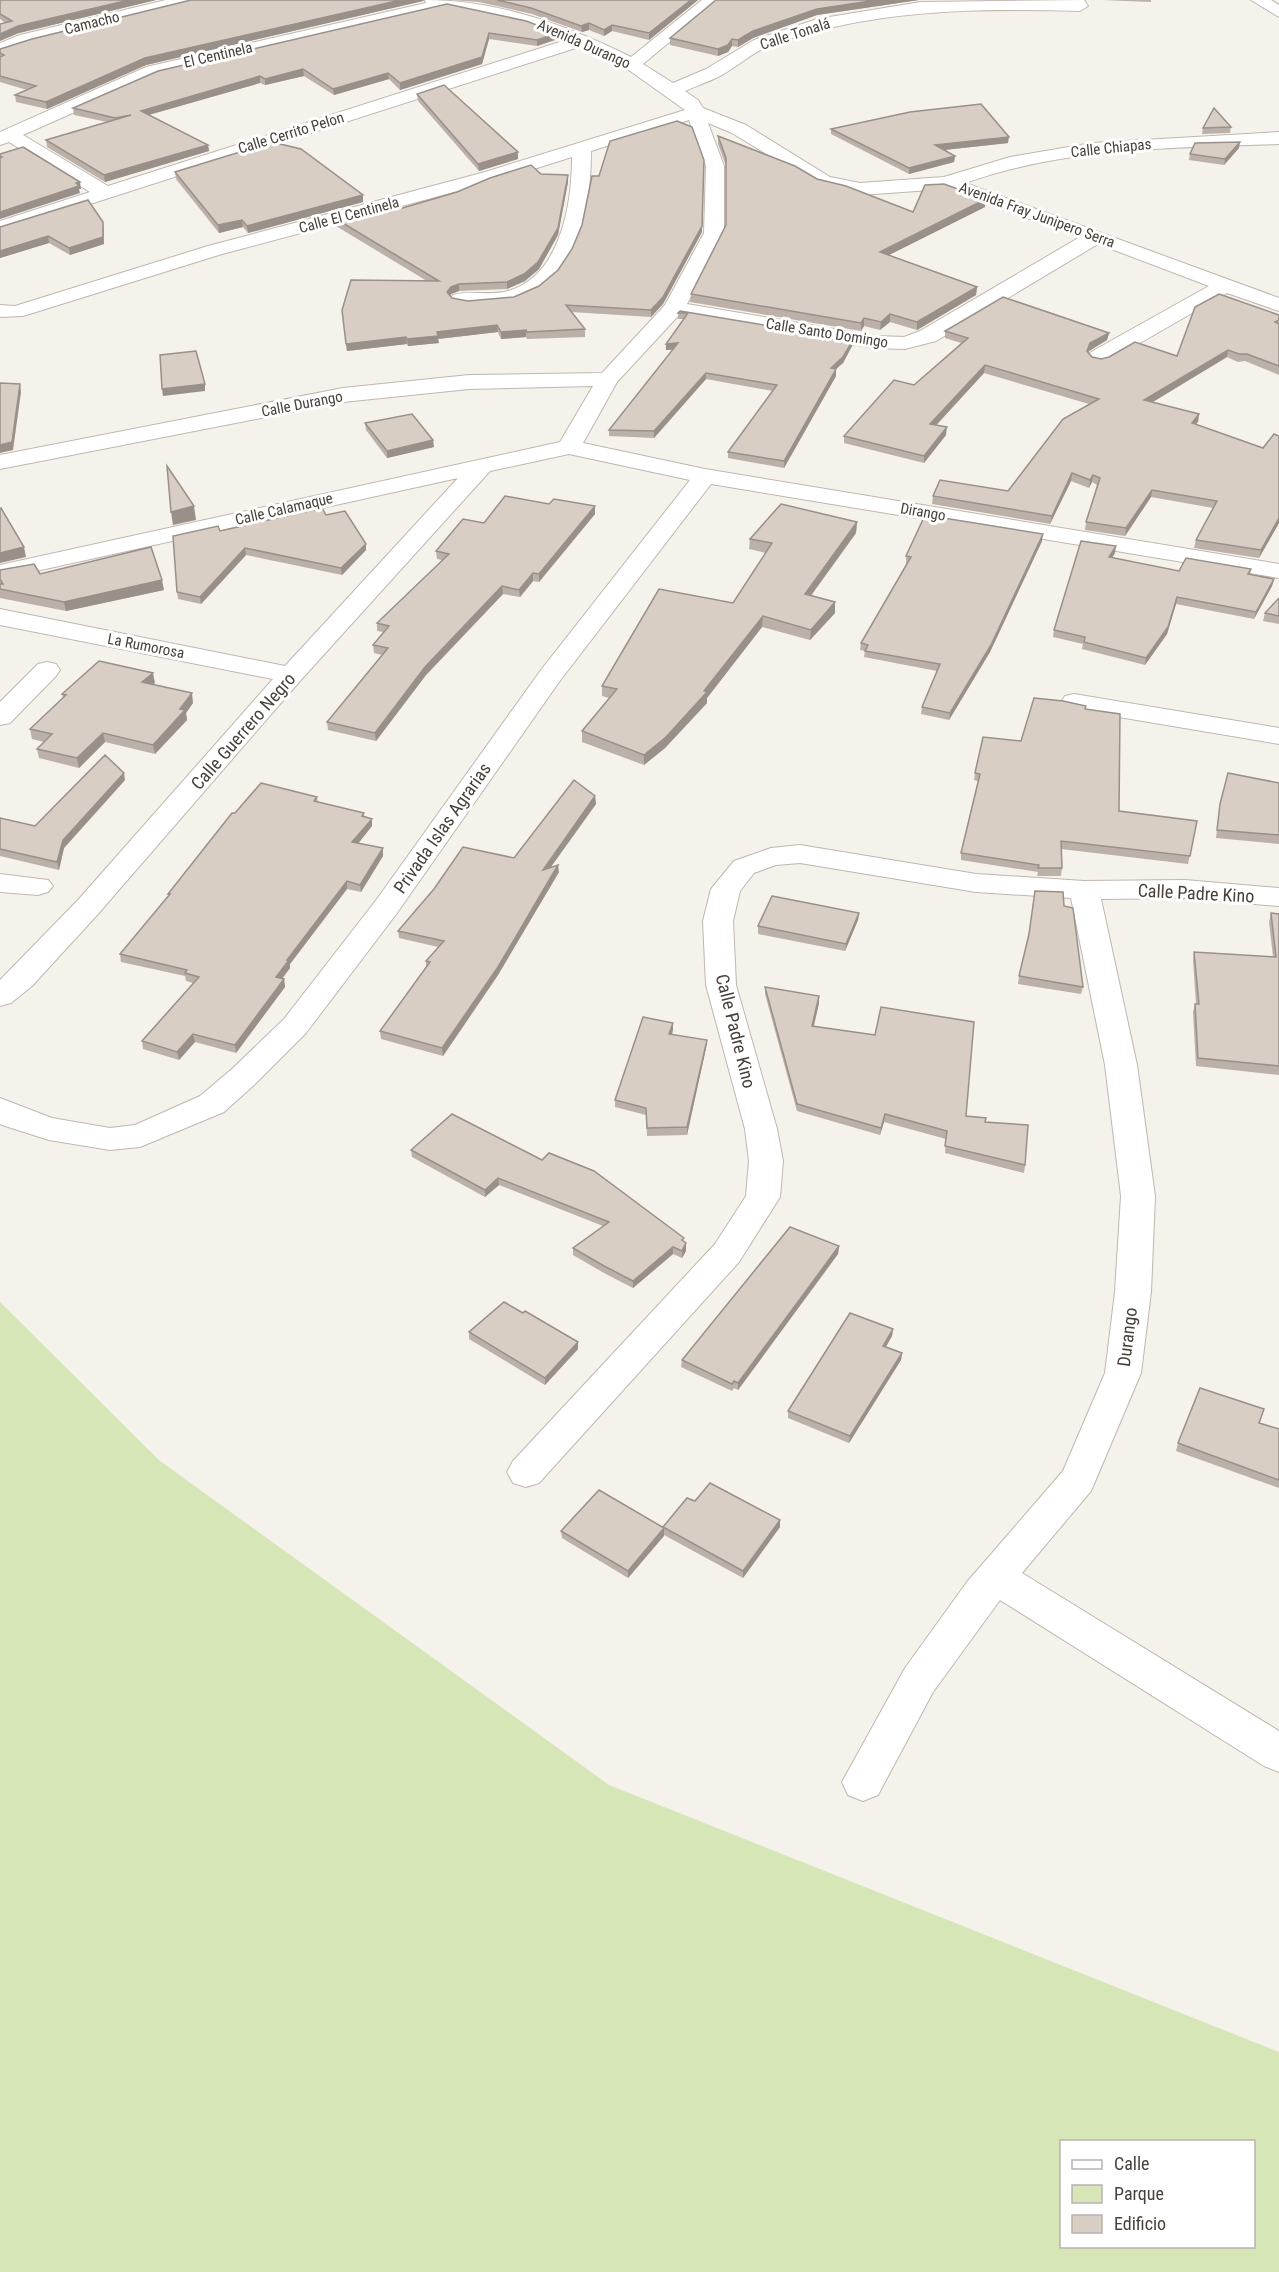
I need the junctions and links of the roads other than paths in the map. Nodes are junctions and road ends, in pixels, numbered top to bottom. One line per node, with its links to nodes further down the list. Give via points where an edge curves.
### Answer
1 (186, 0): 8 (street, Camacho)
2 (712, 0): 12 (street)
3 (1259, 0): 7 (street)
4 (439, 1): 9 (street, Avenida Durango, via 532,21); 15 (street, El Centinela, via 152,71)
5 (918, 3): 6 (street, Calle Tonalá); 13 (street, Calle Tonalá, via 817,24 760,44 712,73)
6 (1074, 3)
7 (1277, 12)
8 (26, 39): 10 (street); 11 (street, Camacho)
9 (583, 40): 12 (street, Avenida Durango); 19 (street, Calle Cerrito Pelon)
10 (0, 44)
11 (0, 49)
12 (632, 64): 13 (street, Avenida Durango)
13 (670, 91): 14 (street, Avenida Durango, via 692,104)
14 (696, 112): 17 (street, Calle El Centinela); 18 (street, Avenida Fray Junipero Serra, via 739,129 824,181 860,189); 25 (street, via 715,166 714,233)
15 (5, 137): 19 (street)
16 (1279, 138): 18 (street, Calle Chiapas, via 1143,143 1079,150 993,167)
17 (582, 147): 23 (street, via 573,225 556,264 520,294 502,299); 26 (street, Calle El Centinela, via 492,176 215,250 16,312)
18 (947, 183): 21 (street, Avenida Fray Junipero Serra)
19 (106, 193): 20 (street, Calle Cerrito Pelon)
20 (0, 227)
21 (1096, 236): 22 (street, Avenida Fray Junipero Serra); 25 (street, Calle Santo Domingo, via 928,336 905,343 875,342)
22 (1225, 285): 24 (street, Avenida Fray Junipero Serra); 27 (street)
23 (460, 299)
24 (1279, 305)
25 (674, 308): 28 (street)
26 (0, 311)
27 (1099, 357)
28 (608, 379): 29 (street); 30 (street, Calle Durango, via 469,382 354,394)
29 (568, 447): 31 (street, Calle Calamaque); 32 (street, Dirango)
30 (0, 462)
31 (484, 464): 34 (street, Calle Calamaque); 37 (street, Calle Guerrero Negro)
32 (705, 476): 33 (street, Dirango); 46 (street, Privada Islas Agrarias, via 550,676 387,906 295,1026 212,1104 140,1136 110,1139 49,1129)
33 (1279, 571)
34 (0, 572)
35 (0, 616): 37 (street, La Rumorosa)
36 (47, 670): 39 (street)
37 (291, 675): 45 (street, Calle Guerrero Negro, via 88,908)
38 (1074, 702): 40 (street)
39 (0, 717)
40 (1279, 735)
41 (0, 883): 42 (street)
42 (38, 886)
43 (1084, 890): 44 (street, Calle Padre Kino, via 1185,889); 47 (street, Calle Padre Kino, via 976,883 800,854 771,857 744,867 726,889 718,921 721,985 761,1129 766,1161 763,1197 727,1253); 48 (street, Durango, via 1121,1065 1138,1196 1133,1292 1123,1374 1078,1480)
44 (1279, 897)
45 (0, 996)
46 (0, 1109)
47 (526, 1472)
48 (995, 1577): 49 (street); 50 (street, Durango, via 919,1680)
49 (1279, 1753)
50 (863, 1782)

